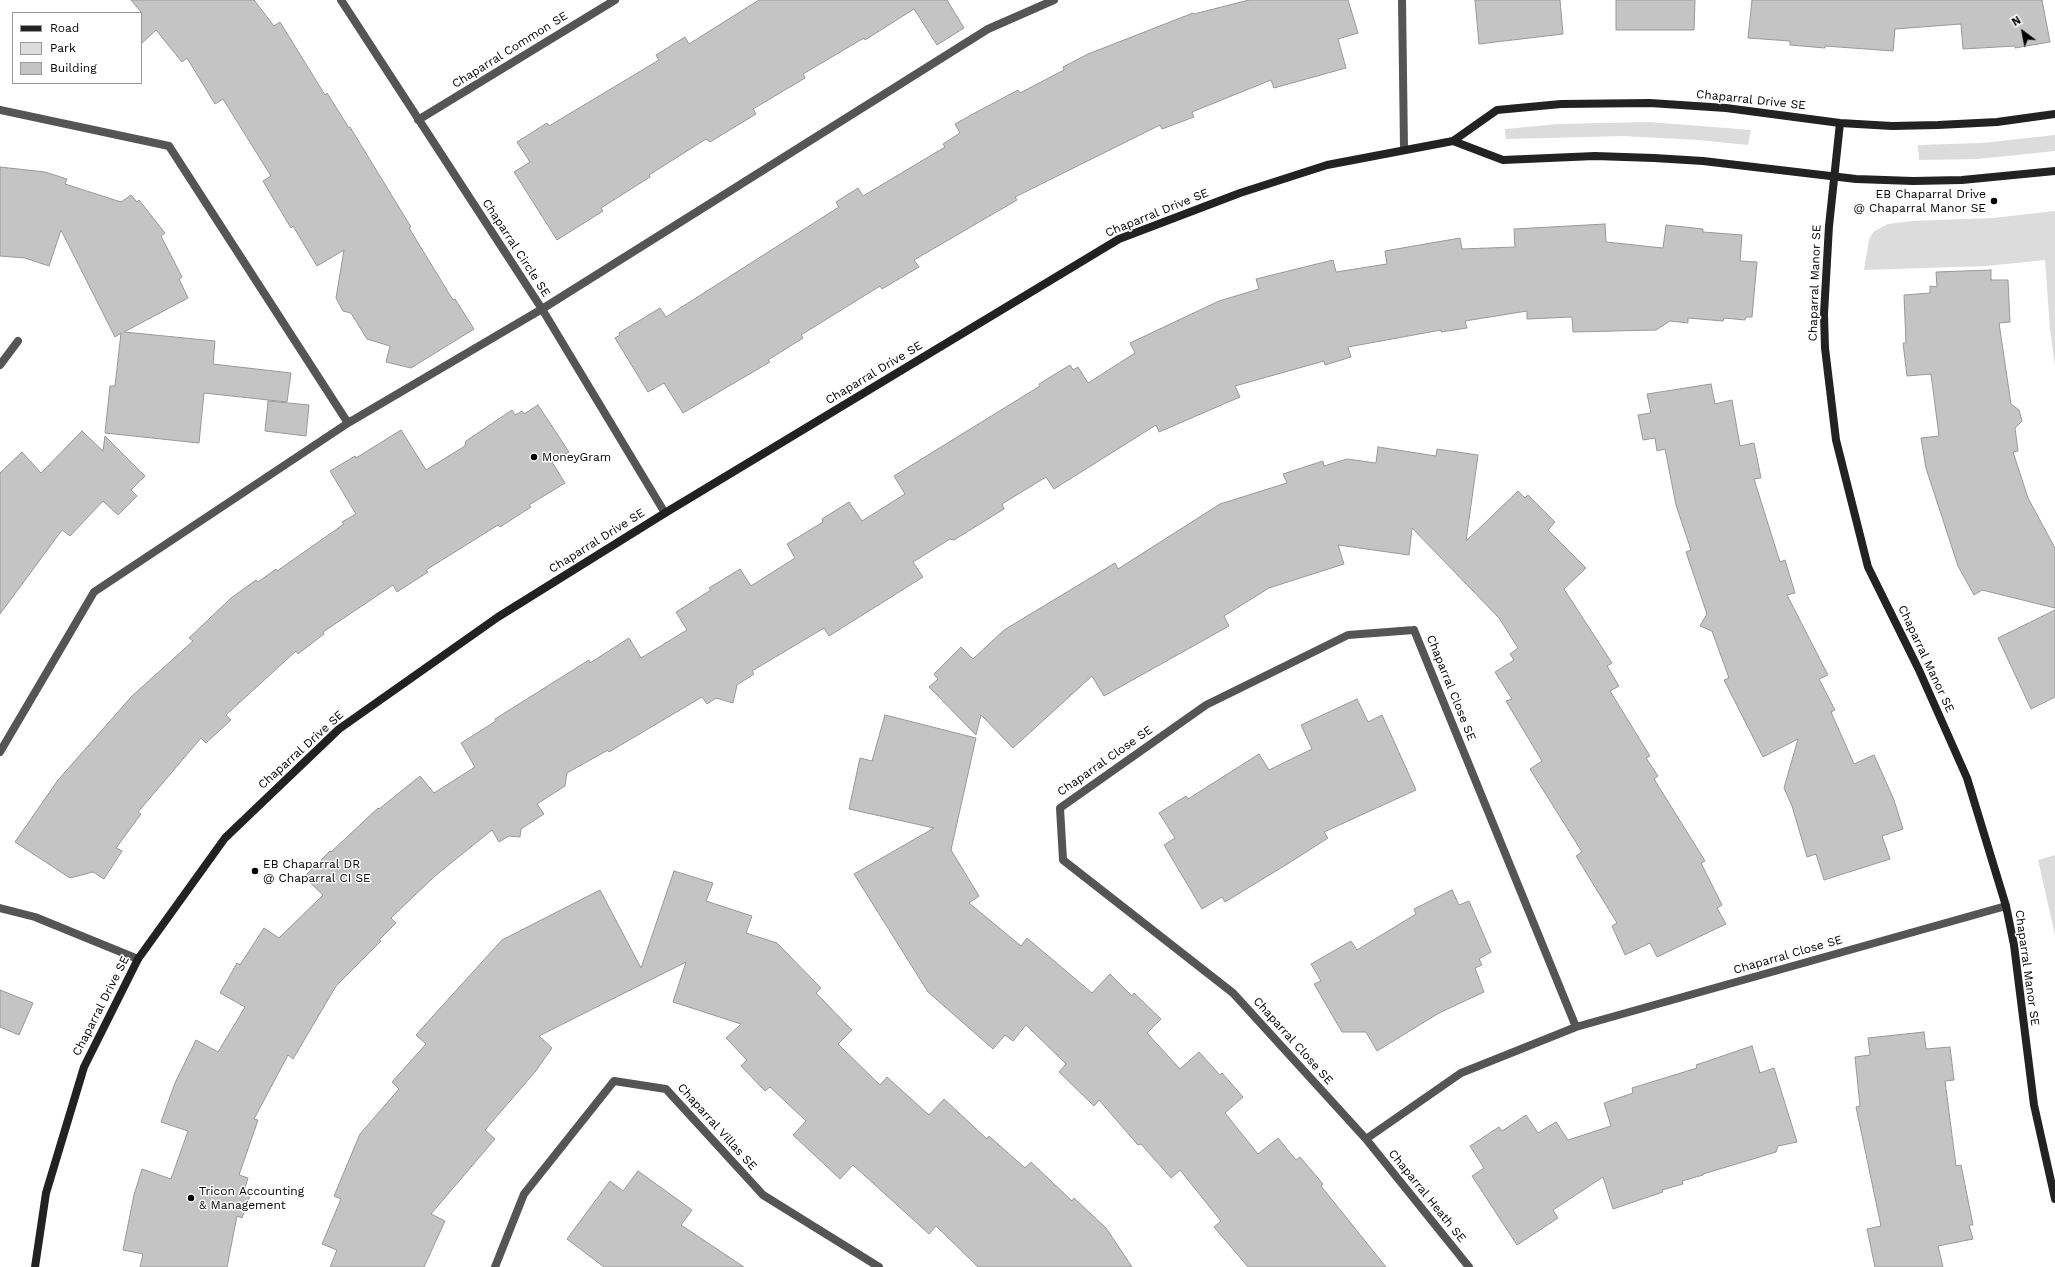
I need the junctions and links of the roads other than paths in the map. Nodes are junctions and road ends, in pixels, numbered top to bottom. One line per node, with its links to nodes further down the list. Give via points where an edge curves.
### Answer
1 (341, 0): 7 (street, Chaparral Circle SE)
2 (615, 0): 7 (street, Chaparral Common SE)
3 (1054, 0): 13 (street, via 988,29)
4 (1402, 0): 10 (street)
5 (0, 110): 16 (street, via 169,146)
6 (2055, 114): 8 (street, Chaparral Drive SE, via 2004,121 1938,125)
7 (418, 120): 13 (street, Chaparral Circle SE)
8 (1840, 123): 9 (street, Chaparral Drive SE, via 1704,106 1650,103 1561,104 1497,110); 12 (street, Chaparral Manor SE)
9 (1453, 141): 10 (street, Chaparral Drive SE); 12 (street, Chaparral Drive SE, via 1503,160 1595,156 1654,158 1703,161)
10 (1404, 148): 17 (street, Chaparral Drive SE, via 1327,165 1240,193 1119,239)
11 (2055, 171): 12 (street, Chaparral Drive SE, via 1937,181)
12 (1834, 177): 19 (street, Chaparral Manor SE, via 1824,314 1825,348 1836,440 1868,567 1919,670 1967,778)
13 (542, 310): 16 (street); 17 (street, Chaparral Circle SE)
14 (18, 341): 15 (street)
15 (0, 365)
16 (348, 423): 18 (street, via 94,592)
17 (665, 513): 21 (street, Chaparral Drive SE, via 498,617 339,729 225,838)
18 (0, 752)
19 (2006, 906): 22 (street, Chaparral Close SE); 24 (street, Chaparral Manor SE, via 2014,945 2034,1105)
20 (0, 908): 21 (street, via 35,917)
21 (138, 959): 25 (street, Chaparral Drive SE, via 84,1067 46,1193)
22 (1576, 1027): 23 (street, Chaparral Close SE, via 1461,1073); 23 (street, Chaparral Close SE, via 1414,630 1348,635 1206,705 1060,808 1063,860 1232,993)
23 (1366, 1140): 28 (street, Chaparral Heath SE)
24 (2055, 1199)
25 (35, 1267)
26 (495, 1267): 27 (street, Chaparral Villas SE, via 524,1194 614,1081 666,1089 763,1195)
27 (879, 1267)
28 (1469, 1267)

